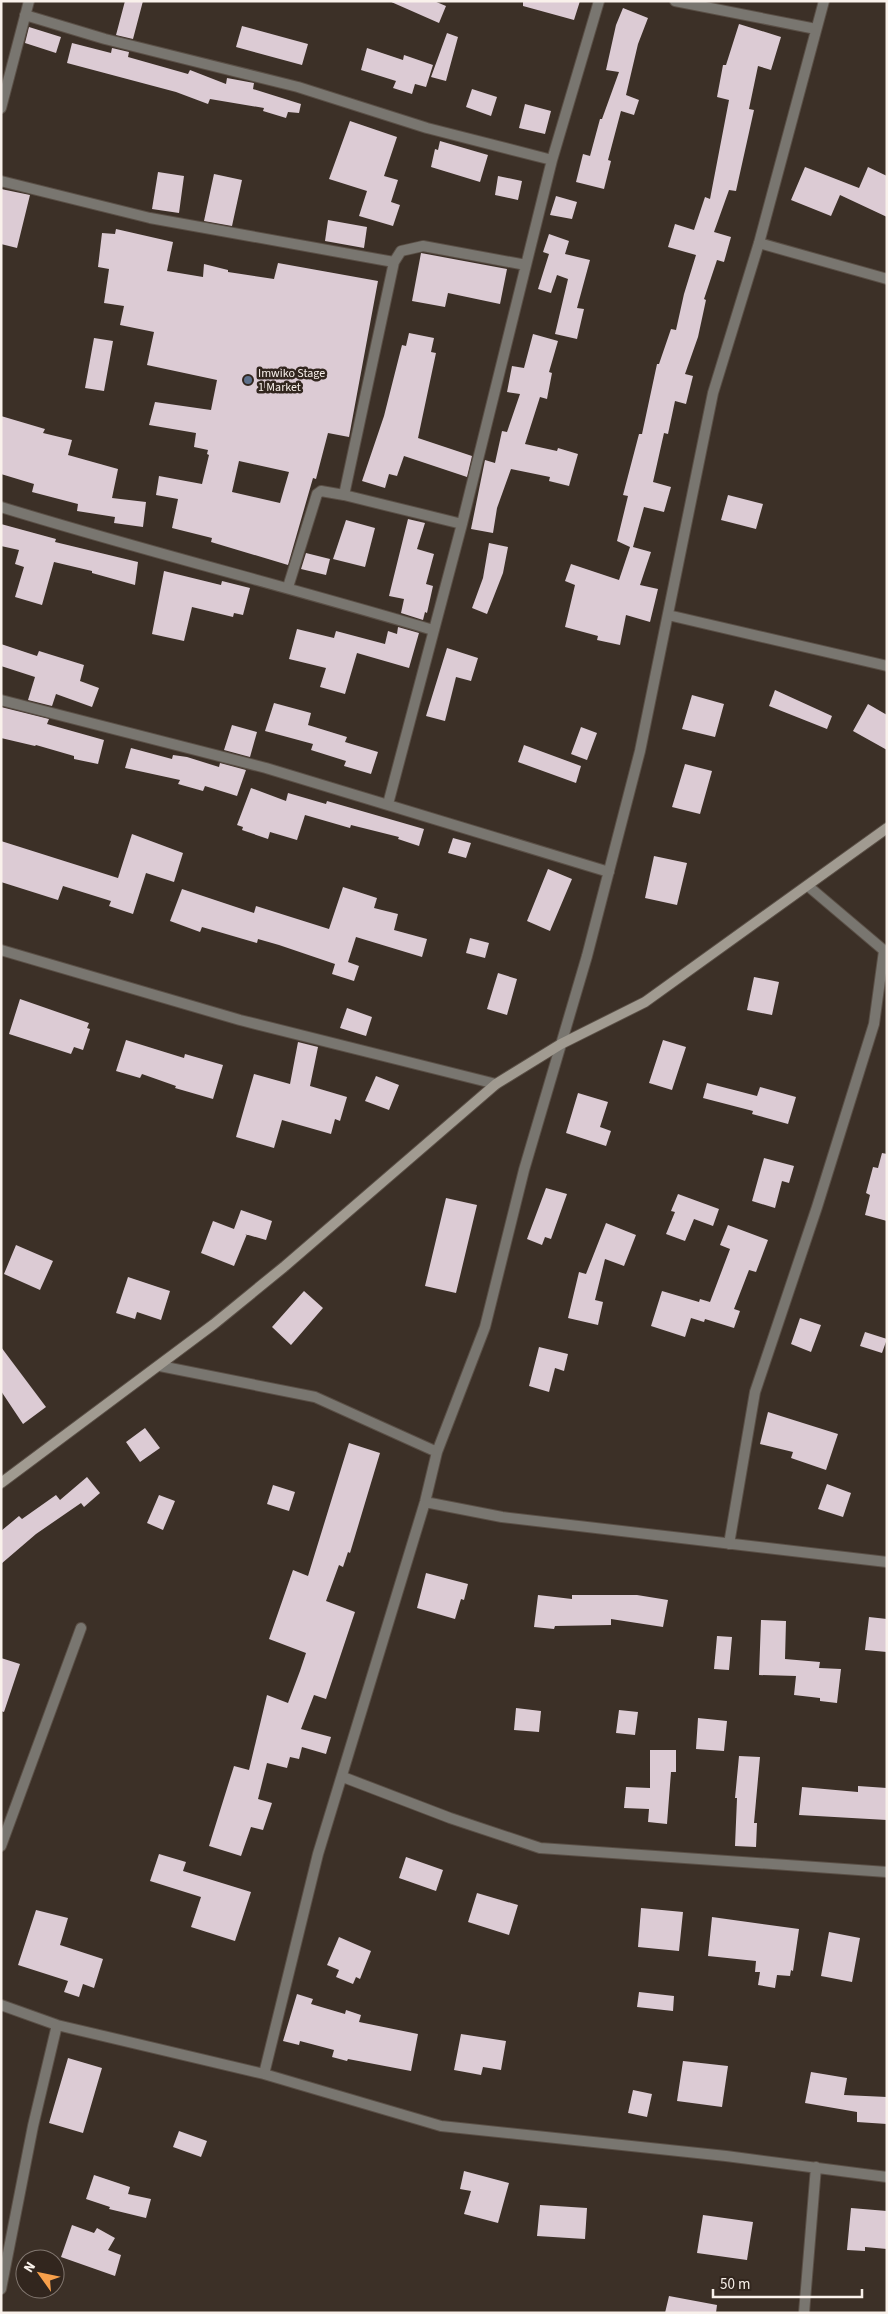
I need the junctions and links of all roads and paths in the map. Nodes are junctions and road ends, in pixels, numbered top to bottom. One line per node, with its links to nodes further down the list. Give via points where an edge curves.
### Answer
1 (29, 1): 5 (street)
2 (599, 1): 8 (street)
3 (674, 1): 6 (street)
4 (824, 1): 6 (street)
5 (25, 15): 7 (street); 8 (street, via 105,39 298,87 427,128)
6 (816, 30): 10 (street)
7 (1, 108)
8 (552, 160): 12 (street)
9 (1, 181): 11 (street, via 150,218)
10 (759, 243): 13 (street); 18 (street, via 713,393)
11 (394, 262): 12 (street, via 401,251 423,246); 14 (street)
12 (526, 265): 16 (street)
13 (887, 279)
14 (344, 495): 16 (street); 17 (street, via 321,491 317,494)
15 (1, 507): 17 (street, via 104,538)
16 (462, 524): 19 (street)
17 (288, 586): 19 (street)
18 (668, 614): 20 (street); 24 (street, via 640,751)
19 (433, 630): 22 (street)
20 (887, 666)
21 (1, 700): 22 (street, via 266,768)
22 (388, 804): 24 (street)
23 (887, 828): 25 (main road)
24 (608, 872): 28 (street)
25 (808, 886): 27 (street); 28 (main road, via 645,1002)
26 (1, 950): 29 (street, via 240,1020)
27 (885, 952): 34 (street, via 874,1024 755,1392)
28 (561, 1044): 29 (main road); 31 (street, via 524,1170 485,1327)
29 (496, 1084): 30 (main road, via 285,1266)
30 (160, 1366): 31 (street, via 315,1397); 32 (main road)
31 (437, 1452): 33 (street)
32 (2, 1479)
33 (426, 1502): 34 (street, via 502,1517); 37 (street)
34 (730, 1544): 35 (street)
35 (887, 1562)
36 (81, 1628): 38 (street)
37 (344, 1777): 39 (street, via 540,1848); 42 (street, via 318,1854)
38 (1, 1846)
39 (887, 1872)
40 (1, 2006): 41 (street)
41 (57, 2024): 42 (street); 45 (street)
42 (264, 2074): 43 (street, via 441,2126)
43 (816, 2167): 44 (street); 46 (street)
44 (887, 2177)
45 (1, 2289)
46 (804, 2313)

